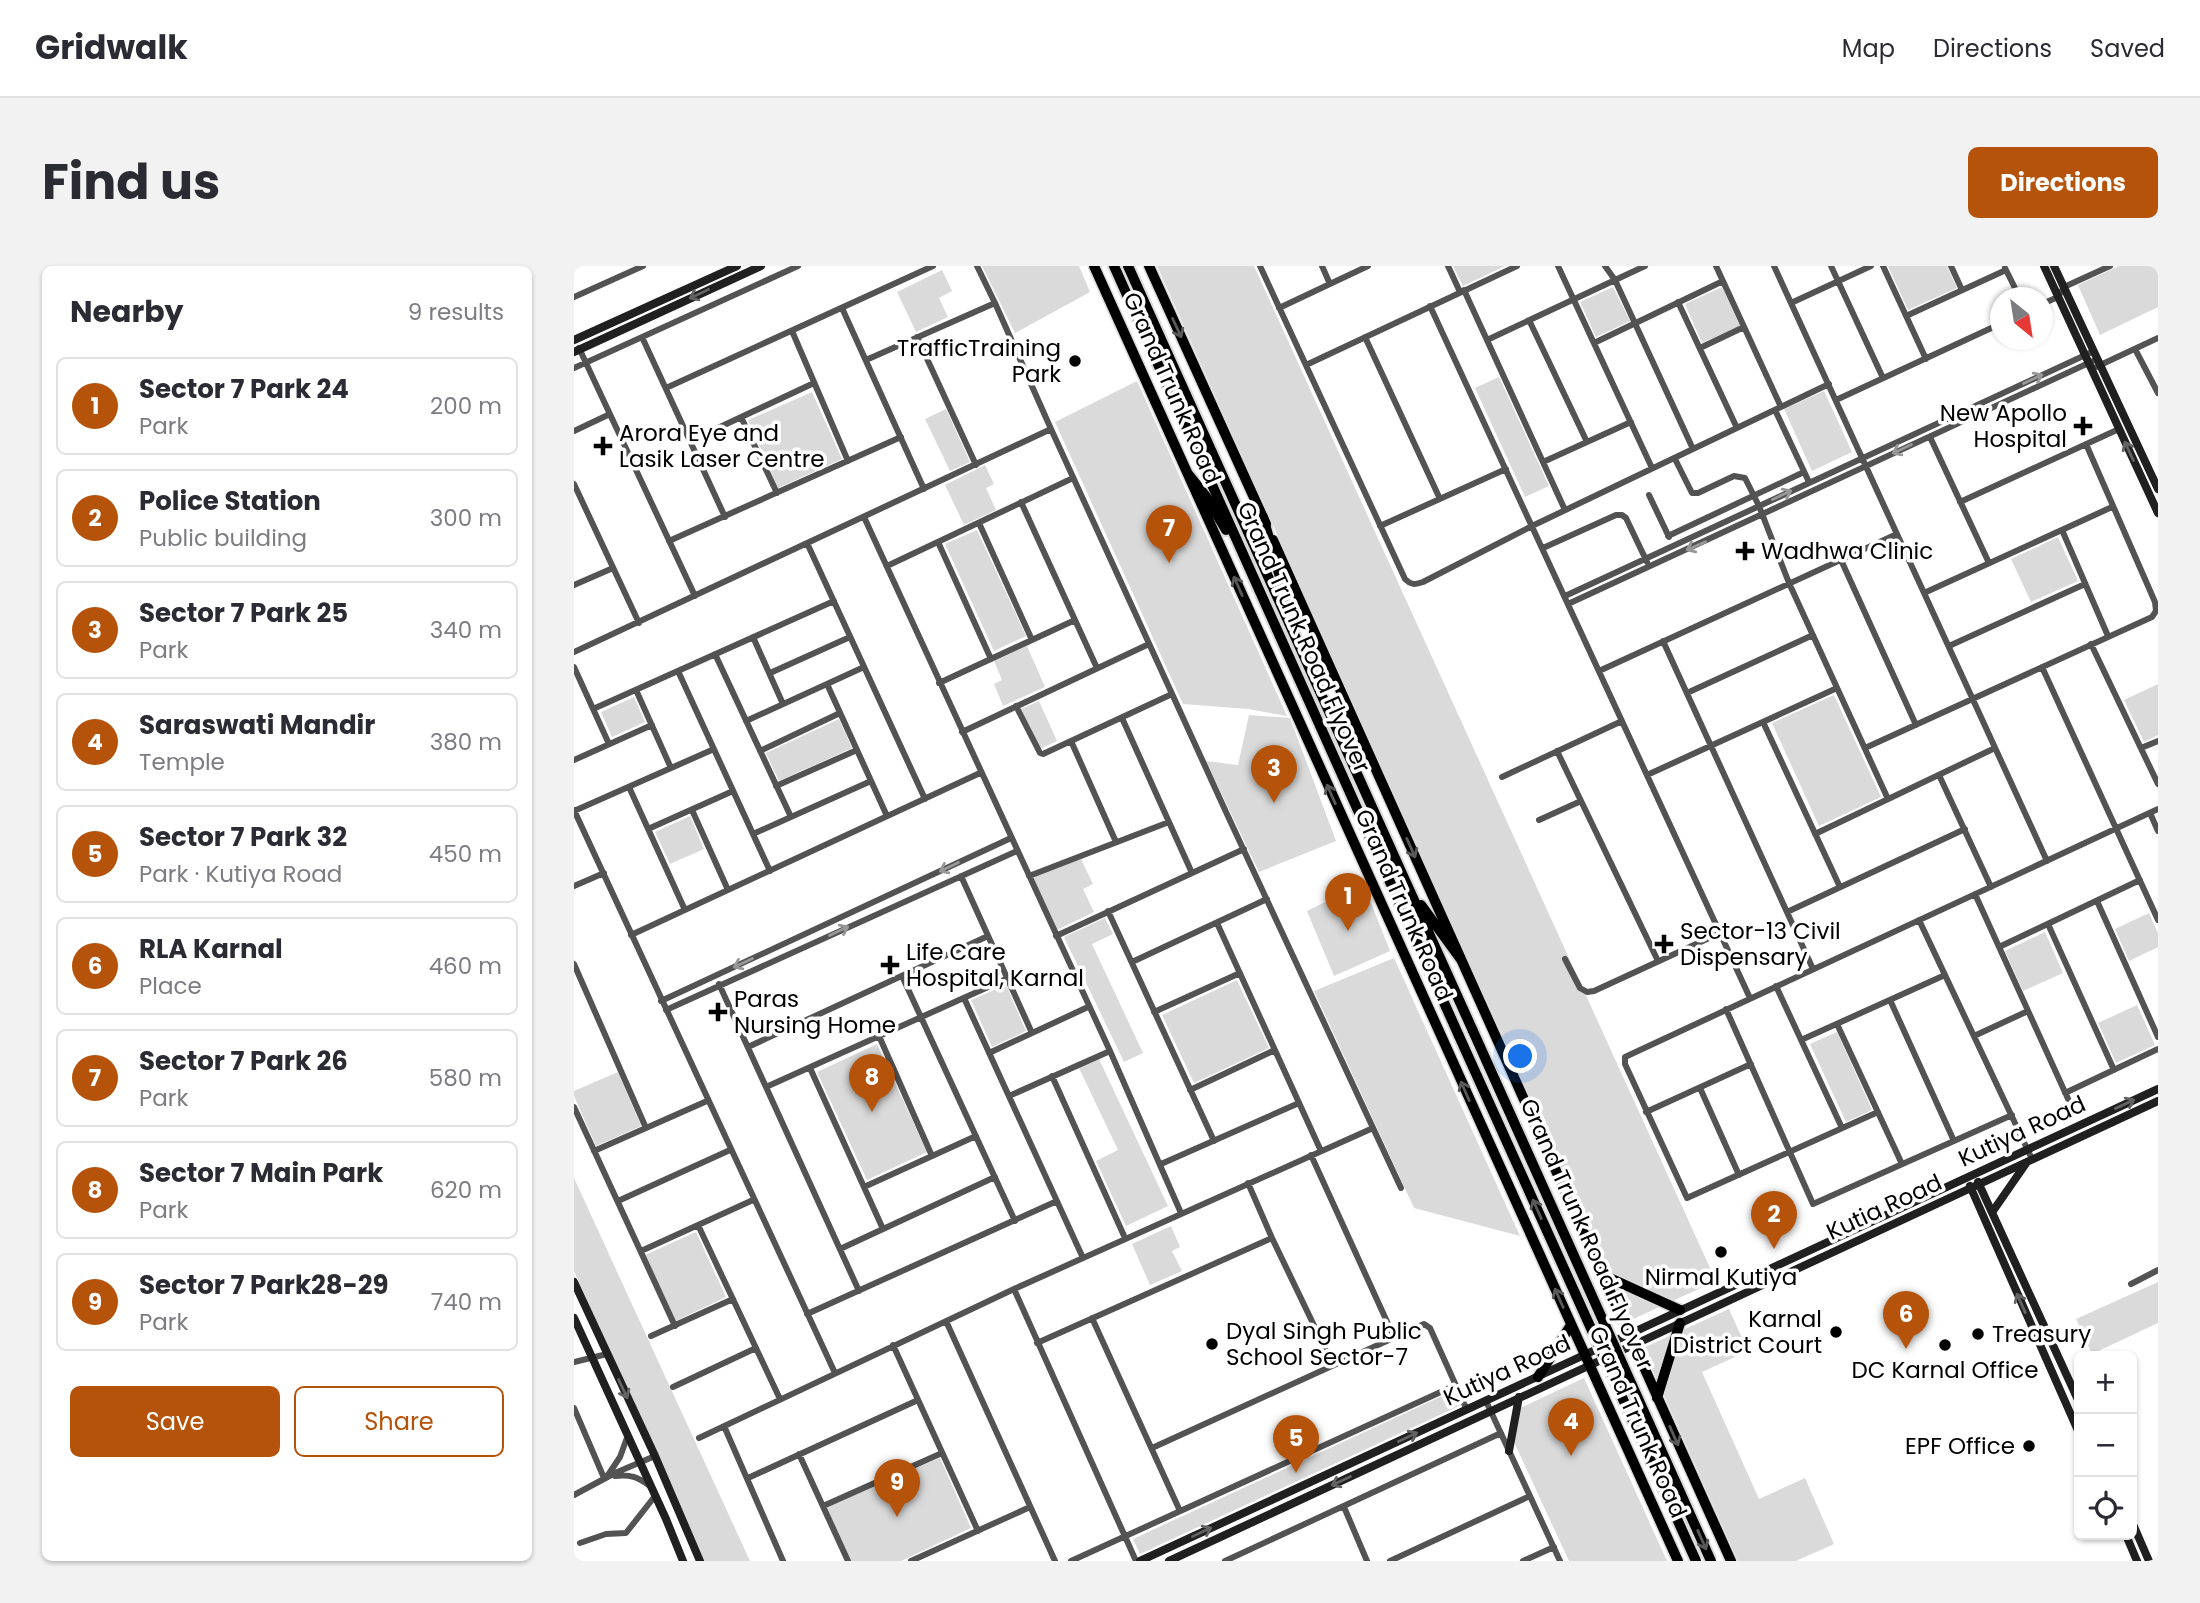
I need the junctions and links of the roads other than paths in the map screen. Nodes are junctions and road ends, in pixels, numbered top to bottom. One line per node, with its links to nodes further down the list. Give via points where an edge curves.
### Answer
1 (643, 266): 38 (street)
2 (737, 266): 57 (street)
3 (761, 266): 62 (street, one-way to 62)
4 (798, 266): 53 (street)
5 (933, 266): 45 (street)
6 (977, 266): 42 (street)
7 (1094, 266): 99 (main road, Grand Trunk Road)
8 (1114, 266): 136 (highway, Grand Trunk Road Flyover)
9 (1128, 266): 147 (highway, Grand Trunk Road Flyover)
10 (1149, 266): 118 (main road, Grand Trunk Road, one-way to 118)
11 (1260, 266): 46 (street)
12 (1322, 266): 32 (street)
13 (1368, 266): 32 (street)
14 (1448, 266): 36 (street)
15 (1517, 266): 36 (street)
16 (1558, 266): 39 (street)
17 (1605, 266): 29 (street)
18 (1645, 266): 29 (street)
19 (1716, 266): 30 (street)
20 (1774, 266): 43 (street)
21 (1831, 266): 31 (street)
22 (1871, 266): 31 (street)
23 (1883, 266): 47 (street)
24 (1951, 266): 35 (street)
25 (2044, 266): 37 (street)
26 (2054, 266): 34 (street)
27 (2110, 266): 34 (street)
28 (2006, 268): 33 (street); 35 (street)
29 (1615, 280): 39 (street); 49 (street)
30 (1723, 281): 41 (street); 50 (street)
31 (1838, 281): 43 (street); 70 (street)
32 (1330, 284): 46 (street)
33 (2015, 287)
34 (2064, 288): 37 (street); 63 (street)
35 (1962, 290): 47 (street)
36 (1462, 291): 44 (street); 58 (street)
37 (2058, 297): 40 (street); 66 (street)
38 (574, 298)
39 (1573, 299): 48 (street); 59 (street)
40 (2053, 299)
41 (1678, 302): 49 (street); 60 (street)
42 (996, 303): 54 (street); 81 (street)
43 (1791, 303): 72 (street)
44 (1430, 306): 55 (street); 97 (street)
45 (842, 307): 52 (street); 65 (street)
46 (1279, 308): 68 (street)
47 (1906, 316): 64 (street)
48 (1529, 320): 58 (street); 87 (street)
49 (1635, 323): 59 (street); 89 (street)
50 (1744, 327): 60 (street); 76 (street)
51 (1990, 329): 64 (street)
52 (792, 331): 71 (street); 73 (street)
53 (642, 337): 67 (street); 73 (street)
54 (917, 337): 65 (street); 94 (street)
55 (1365, 337): 68 (street); 108 (street)
56 (2158, 338): 61 (street)
57 (575, 340): 62 (street)
58 (1487, 340): 93 (street)
59 (1594, 342): 79 (street)
60 (1700, 348): 80 (street)
61 (2135, 349): 63 (street); 74 (street)
62 (577, 350): 67 (street)
63 (2097, 358): 66 (street); 66 (street); 104 (street)
64 (1926, 359): 70 (street)
65 (866, 360): 85 (street)
66 (2088, 362): 82 (street); 84 (street); 90 (street, one-way to 66)
67 (586, 363): 69 (street); 77 (street)
68 (1306, 365): 120 (street)
69 (574, 368)
70 (1883, 378): 75 (street)
71 (814, 383): 78 (street); 92 (street)
72 (1829, 384): 75 (street); 76 (street)
73 (666, 388): 86 (street)
74 (2158, 393)
75 (1836, 400): 90 (street)
76 (1778, 408): 80 (street); 98 (street)
77 (610, 414): 83 (street); 125 (street)
78 (741, 417): 86 (street); 105 (street)
79 (1631, 422): 87 (street); 96 (street)
80 (1737, 428): 89 (street)
81 (1051, 429): 94 (street); 100 (street)
82 (2119, 429): 88 (street); 114 (street, one-way to 82)
83 (574, 431)
84 (1930, 437): 95 (street, one-way to 95); 110 (street)
85 (901, 438): 92 (street); 103 (street)
86 (690, 440): 116 (street)
87 (1587, 442): 93 (street)
88 (2086, 444): 110 (street); 112 (street)
89 (1693, 449): 91 (street)
90 (1862, 458): 95 (street); 101 (street)
91 (1675, 459): 96 (street); 107 (street, via 1692,493 1741,476)
92 (848, 461): 105 (street)
93 (1543, 462): 113 (street)
94 (976, 465): 103 (street)
95 (1866, 466): 115 (street); 123 (street)
96 (1652, 468): 113 (street)
97 (1506, 469): 108 (street); 121 (street)
98 (1804, 472): 101 (street); 107 (street)
99 (1189, 475): 136 (highway); 368 (main road, Grand Trunk Road, one-way to 99)
100 (1073, 478): 109 (street); 154 (street)
101 (1809, 482): 111 (street, one-way to 101)
102 (574, 484): 135 (street)
103 (925, 489): 117 (street)
104 (2158, 489)
105 (777, 493): 116 (street)
106 (1649, 495): 124 (street)
107 (1754, 497): 111 (street); 124 (street)
108 (1440, 499): 120 (street)
109 (1021, 502): 119 (street); 145 (street)
110 (1960, 502): 132 (street)
111 (1759, 506): 115 (street); 128 (street)
112 (2112, 508): 122 (street); 149 (street, via 2156,611 2142,623)
113 (1565, 510): 121 (street)
114 (2158, 513)
115 (1761, 516): 134 (street, one-way to 134); 137 (street)
116 (724, 517): 125 (street)
117 (864, 517): 127 (street); 133 (street)
118 (1263, 517): 147 (highway); 261 (main road, Grand Trunk Road, one-way to 261)
119 (979, 523): 126 (street); 152 (street)
120 (1380, 526): 121 (street, via 1405,579 1416,585)
121 (1532, 526): 129 (street)
122 (2062, 530): 132 (street); 138 (street)
123 (1897, 534): 131 (street); 140 (street)
124 (1668, 536): 128 (street)
125 (669, 541): 141 (street)
126 (938, 542): 133 (street); 159 (street)
127 (807, 543): 141 (street); 143 (street)
128 (1673, 545): 130 (street)
129 (1543, 548): 130 (street, via 1622,514); 142 (street)
130 (1645, 558): 134 (street); 142 (street)
131 (1841, 559): 137 (street); 182 (street)
132 (1989, 564): 140 (street)
133 (887, 566): 167 (street)
134 (1649, 567): 144 (street)
135 (613, 568): 139 (street); 146 (street)
136 (1253, 574): 437 (highway, Grand Trunk Road Flyover, one-way to 136, bridge)
137 (1789, 583): 148 (street); 153 (street)
138 (2085, 584): 149 (street); 156 (street)
139 (574, 585)
140 (1924, 593): 156 (street)
141 (695, 596): 146 (street)
142 (1565, 596): 144 (street)
143 (834, 601): 150 (street); 151 (street)
144 (1568, 604): 165 (street)
145 (1075, 620): 152 (street); 163 (street)
146 (639, 623): 157 (street)
147 (1294, 634): 237 (highway, Grand Trunk Road)
148 (1813, 635): 169 (street); 171 (street)
149 (2108, 636): 155 (street)
150 (753, 637): 158 (street); 166 (street)
151 (850, 637): 161 (street); 166 (street)
152 (1032, 640): 159 (street)
153 (1663, 641): 165 (street); 171 (street)
154 (1149, 644): 163 (street); 172 (street)
155 (2091, 644): 162 (street); 191 (street)
156 (1949, 646): 173 (street)
157 (574, 652)
158 (715, 654): 164 (street); 179 (street)
159 (991, 659): 167 (street)
160 (574, 667): 176 (street)
161 (864, 667): 168 (street); 207 (street)
162 (2042, 667): 173 (street); 219 (street)
163 (1097, 668): 175 (street)
164 (678, 671): 170 (street); 192 (street)
165 (1599, 671): 180 (street)
166 (770, 673): 174 (street)
167 (939, 683): 184 (street)
168 (827, 684): 174 (street); 177 (street)
169 (1837, 688): 181 (street); 189 (street)
170 (636, 690): 176 (street); 183 (street)
171 (1686, 693): 188 (street)
172 (1172, 694): 178 (street); 228 (street)
173 (1973, 698): 182 (street); 190 (street)
174 (783, 704): 179 (street)
175 (1016, 706): 184 (street); 185 (street, via 1041,754)
176 (593, 709): 187 (street)
177 (840, 713): 193 (street); 194 (street)
178 (1122, 718): 185 (street); 217 (street)
179 (746, 721): 194 (street)
180 (1622, 721): 195 (street); 199 (street)
181 (1763, 722): 188 (street); 225 (street)
182 (1916, 724): 189 (street)
183 (652, 725): 187 (street); 197 (street)
184 (961, 732): 198 (street)
185 (1071, 741): 227 (street)
186 (2158, 741): 191 (street)
187 (609, 744): 196 (street)
188 (1711, 746): 199 (street); 249 (street)
189 (1865, 748): 208 (street)
190 (1995, 748): 200 (street); 230 (street)
191 (2141, 748): 203 (street)
192 (714, 749): 197 (street); 206 (street)
193 (857, 750): 202 (street); 204 (street)
194 (760, 751): 204 (street)
195 (1557, 751): 201 (street); 209 (street)
196 (574, 760)
197 (671, 768): 205 (street)
198 (980, 773): 207 (street); 226 (street)
199 (1647, 775): 254 (street)
200 (1939, 775): 208 (street); 218 (street)
201 (1502, 777)
202 (871, 781): 214 (street); 215 (street)
203 (2158, 784)
204 (776, 786): 215 (street)
205 (629, 787): 212 (street); 221 (street)
206 (733, 791): 211 (street); 224 (street)
207 (925, 799): 214 (street)
208 (1888, 799): 225 (street)
209 (1581, 802): 216 (street); 263 (street)
210 (2158, 809): 213 (street)
211 (692, 810): 221 (street); 241 (street)
212 (574, 811): 220 (street)
213 (2150, 813): 219 (street); 222 (street)
214 (887, 816): 231 (street)
215 (791, 817): 224 (street)
216 (1539, 820)
217 (1169, 822): 227 (street); 233 (street)
218 (1965, 829): 239 (street); 240 (street)
219 (2116, 829): 230 (street); 236 (street)
220 (583, 830): 223 (street); 232 (street)
221 (648, 830): 247 (street)
222 (2158, 831)
223 (574, 834)
224 (753, 834): 231 (street)
225 (1815, 834): 239 (street)
226 (1011, 838): 229 (street); 242 (street, one-way to 242)
227 (1116, 842): 235 (street)
228 (1244, 849): 233 (street); 244 (street)
229 (1017, 851): 234 (street); 235 (street)
230 (2047, 861): 240 (street)
231 (770, 871): 241 (street)
232 (604, 873): 238 (street); 255 (street)
233 (1192, 873): 248 (street)
234 (961, 876): 246 (street); 256 (street)
235 (1029, 876): 257 (street)
236 (2140, 880): 245 (street); 251 (street)
237 (1407, 885): 261 (highway); 438 (highway, Grand Trunk Road Flyover, one-way to 438, bridge)
238 (574, 886)
239 (1840, 887): 249 (street)
240 (1991, 887): 243 (street)
241 (728, 890): 247 (street)
242 (891, 894): 246 (street); 258 (street)
243 (1975, 894): 250 (street); 259 (street)
244 (1267, 899): 252 (street); 314 (street)
245 (2096, 901): 253 (street); 288 (street)
246 (896, 905): 260 (street, one-way to 246)
247 (685, 910): 255 (street)
248 (1108, 911): 257 (street); 264 (street)
249 (1787, 912): 266 (street)
250 (1919, 920): 266 (street); 268 (street)
251 (2158, 920)
252 (1217, 923): 264 (street); 267 (street)
253 (2048, 924): 259 (street); 297 (street)
254 (1720, 933): 263 (street); 275 (street)
255 (631, 935): 277 (street)
256 (988, 936): 270 (street); 271 (street)
257 (1056, 936): 278 (street)
258 (798, 938): 260 (street); 269 (street, one-way to 269)
259 (1999, 947): 281 (street)
260 (803, 948): 272 (street)
261 (1460, 958): 353 (main road, Grand Trunk Road)
262 (1565, 959): 263 (street, via 1580,988 1587,992)
263 (1658, 961)
264 (1132, 962): 282 (street)
265 (574, 964): 313 (street)
266 (1813, 969): 273 (street)
267 (1240, 973): 282 (street); 292 (street)
268 (1945, 975): 276 (street); 287 (street)
269 (715, 976): 272 (street); 277 (street)
270 (902, 976): 283 (street); 290 (street)
271 (1008, 978): 274 (street); 285 (street)
272 (720, 986): 280 (street); 290 (street)
273 (1776, 986): 275 (street); 289 (street)
274 (964, 998): 283 (street); 294 (street)
275 (1750, 998): 279 (street)
276 (1889, 1000): 284 (street); 318 (street)
277 (662, 1001): 280 (street)
278 (1088, 1007): 285 (street); 293 (street)
279 (1726, 1009): 295 (street); 309 (street, via 1625,1057)
280 (666, 1010): 305 (street)
281 (2028, 1011): 287 (street); 303 (street)
282 (1154, 1012): 302 (street)
283 (921, 1017): 286 (street); 316 (street)
284 (1838, 1024): 289 (street); 310 (street)
285 (1032, 1033): 294 (street)
286 (879, 1036): 296 (street); 325 (street)
287 (1975, 1036): 312 (street)
288 (2158, 1037)
289 (1801, 1040): 315 (street)
290 (748, 1047): 299 (street)
291 (2158, 1049): 297 (street)
292 (1275, 1050): 302 (street); 307 (street)
293 (1110, 1051): 298 (street); 327 (street)
294 (989, 1053): 304 (street)
295 (1751, 1065): 300 (street); 323 (street)
296 (810, 1068): 299 (street); 334 (street)
297 (2114, 1070): 303 (street)
298 (1052, 1076): 304 (street); 345 (street)
299 (766, 1087): 347 (street)
300 (1700, 1088): 309 (street); 329 (street)
301 (2158, 1089): 319 (street, Kutiya Road, one-way to 301)
302 (1190, 1090): 317 (street)
303 (2065, 1093): 311 (street)
304 (1009, 1096): 339 (street)
305 (707, 1101): 313 (street); 320 (street)
306 (2158, 1101): 326 (street, Kutia Road)
307 (1299, 1103): 317 (street); 322 (street)
308 (574, 1107): 321 (street)
309 (1646, 1112): 329 (street, via 1687,1198)
310 (1878, 1112): 315 (street); 328 (street)
311 (2074, 1112)
312 (2012, 1115): 318 (street); 319 (street)
313 (646, 1128): 321 (street)
314 (1373, 1128): 322 (street); 335 (street)
315 (1842, 1128): 323 (street)
316 (976, 1136): 325 (street); 331 (street)
317 (1214, 1141): 327 (street)
318 (1954, 1141): 328 (street)
319 (2028, 1149): 326 (street); 330 (street, Kutiya Road)
320 (730, 1150): 337 (street); 338 (street)
321 (594, 1151): 338 (street)
322 (1321, 1151): 324 (street)
323 (1790, 1152): 328 (street, via 1814,1204); 329 (street)
324 (1311, 1155): 332 (street); 372 (street)
325 (932, 1156): 334 (street)
326 (2030, 1161): 333 (street, Kutia Road); 340 (street)
327 (1161, 1164): 341 (street)
328 (1902, 1164)
329 (1739, 1175)
330 (1970, 1176): 333 (street); 336 (street); 357 (street, Kutiya Road)
331 (995, 1177): 342 (street); 344 (street)
332 (1248, 1183): 341 (street); 346 (street)
333 (1980, 1183): 336 (street, Kutia Road); 340 (street)
334 (864, 1187): 344 (street)
335 (1401, 1188)
336 (1970, 1188): 351 (street); 360 (street, Kutia Road)
337 (753, 1200): 343 (street); 362 (street)
338 (618, 1201): 348 (street)
339 (1057, 1202): 342 (street); 349 (street)
340 (1993, 1211): 350 (street)
341 (1181, 1213): 345 (street)
342 (1015, 1220): 358 (street)
343 (698, 1225): 348 (street); 359 (street)
344 (883, 1229): 347 (street)
345 (1125, 1238): 349 (street)
346 (1272, 1238): 364 (street); 381 (street)
347 (840, 1249): 358 (street)
348 (641, 1251): 369 (street)
349 (1083, 1258): 356 (street)
350 (2016, 1264): 351 (street); 387 (street)
351 (2006, 1268): 396 (street, one-way to 351)
352 (2158, 1270): 355 (street)
353 (1601, 1275): 361 (main road); 373 (main road, Grand Trunk Road)
354 (574, 1282): 377 (street)
355 (2131, 1284)
356 (1014, 1289): 365 (street); 374 (street)
357 (1725, 1289): 360 (street); 361 (street, Kutiya Road)
358 (859, 1291): 362 (street)
359 (733, 1299): 369 (street); 376 (street)
360 (1729, 1300): 367 (street, Kutia Road)
361 (1680, 1310): 366 (street, Kutiya Road)
362 (807, 1314): 382 (street)
363 (574, 1318): 378 (street)
364 (1092, 1318): 374 (street); 401 (street)
365 (946, 1321): 375 (street); 413 (street)
366 (1655, 1322): 370 (street); 373 (street, Kutiya Road)
367 (1680, 1323): 370 (street, Kutia Road); 389 (main road)
368 (1571, 1325): 379 (main road, Grand Trunk Road); 383 (main road)
369 (675, 1326): 371 (street)
370 (1659, 1332): 373 (street, Kutia Road)
371 (650, 1336)
372 (1394, 1337): 381 (street); 385 (street, via 1428,1324)
373 (1630, 1340): 379 (street, Kutia Road); 389 (main road, Grand Trunk Road)
374 (1037, 1343): 418 (street)
375 (893, 1346): 382 (street); 391 (street)
376 (756, 1348): 386 (street); 390 (street)
377 (607, 1354): 378 (street); 405 (street, one-way to 405)
378 (592, 1358): 380 (street); 399 (street)
379 (1587, 1360): 383 (street, Kutiya Road); 384 (street, Kutia Road); 436 (main road, Grand Trunk Road)
380 (574, 1362)
381 (1333, 1365): 401 (street)
382 (835, 1373): 390 (street)
383 (1542, 1375): 384 (street); 392 (street, Kutiya Road)
384 (1550, 1383): 388 (street, Kutia Road)
385 (1456, 1385): 394 (street); 415 (street)
386 (673, 1387)
387 (2074, 1389)
388 (1519, 1397): 395 (street, Kutia Road); 402 (street)
389 (1657, 1398): 439 (main road, Grand Trunk Road, one-way to 439)
390 (780, 1399): 397 (street)
391 (918, 1400): 403 (street); 404 (street)
392 (1486, 1401): 394 (street, Kutiya Road); 395 (street)
393 (574, 1408): 407 (street)
394 (1467, 1410): 429 (street, Kutiya Road, one-way to 394)
395 (1490, 1411): 398 (street); 430 (street, Kutia Road, one-way to 430)
396 (2074, 1422)
397 (724, 1426): 400 (street); 408 (street)
398 (1501, 1433): 402 (street); 414 (street)
399 (628, 1435): 406 (street); 407 (street)
400 (699, 1438)
401 (1152, 1448): 415 (street)
402 (1510, 1451): 411 (street)
403 (942, 1453): 412 (street); 416 (street)
404 (799, 1454): 408 (street); 412 (street)
405 (655, 1456): 406 (street); 423 (street)
406 (640, 1462): 407 (street); 409 (street)
407 (606, 1477): 409 (street, via 634,1476); 410 (street)
408 (748, 1478): 424 (street)
409 (653, 1491): 420 (street, via 626,1533); 422 (street)
410 (574, 1495)
411 (1530, 1496): 421 (street); 433 (street)
412 (823, 1506): 425 (street)
413 (1030, 1507): 416 (street); 427 (street)
414 (1344, 1507): 431 (street); 432 (street)
415 (1180, 1511): 418 (street)
416 (978, 1531): 426 (street)
417 (2137, 1533): 441 (street)
418 (1124, 1536): 428 (street); 429 (street)
419 (2128, 1540): 440 (street)
420 (580, 1543)
421 (1554, 1547): 434 (street); 435 (street)
422 (682, 1561)
423 (700, 1561)
424 (783, 1561)
425 (848, 1561)
426 (911, 1561)
427 (1055, 1561)
428 (1071, 1561)
429 (1138, 1561)
430 (1169, 1561)
431 (1226, 1561)
432 (1367, 1561)
433 (1390, 1561)
434 (1523, 1561)
435 (1560, 1561)
436 (1678, 1561)
437 (1696, 1561)
438 (1711, 1561)
439 (1731, 1561)
440 (2137, 1561)
441 (2149, 1561)

